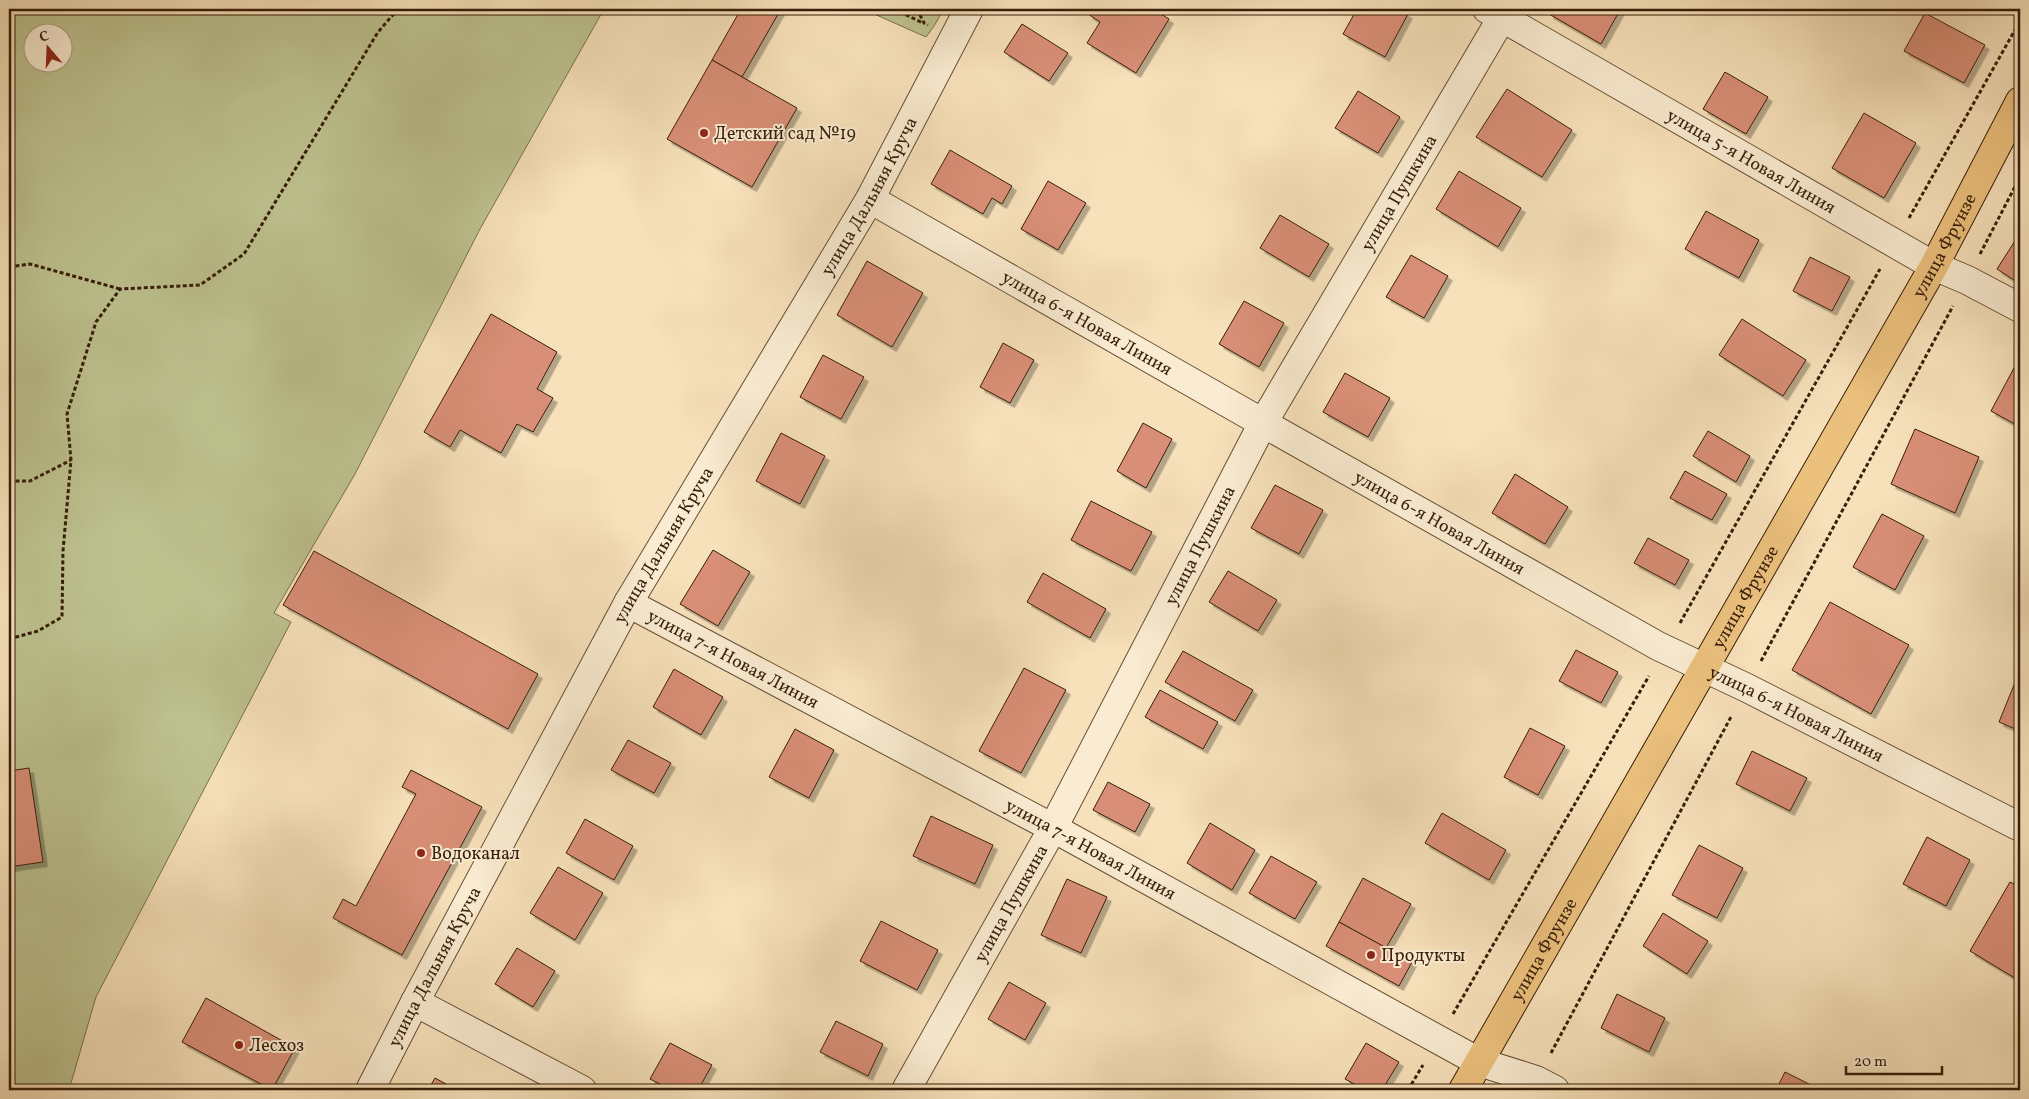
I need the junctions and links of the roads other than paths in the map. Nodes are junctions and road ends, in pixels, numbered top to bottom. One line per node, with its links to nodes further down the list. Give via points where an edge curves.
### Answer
1 (969, 9): 4 (street, улица Дальняя Круча)
2 (1499, 12): 5 (street, улица 5-я Новая Линия); 7 (street, улица Пушкина)
3 (2020, 101): 5 (main road, улица Фрунзе)
4 (870, 199): 7 (street, улица 6-я Новая Линия); 8 (street, улица Дальняя Круча)
5 (1934, 266): 6 (street, улица 5-я Новая Линия); 9 (main road, улица Фрунзе)
6 (2020, 308)
7 (1263, 424): 9 (street, улица 6-я Новая Линия); 11 (street, улица Пушкина)
8 (628, 603): 11 (street, улица 7-я Новая Линия); 12 (street, улица Дальняя Круча)
9 (1704, 668): 10 (street, улица 6-я Новая Линия); 13 (main road, улица Фрунзе)
10 (2020, 827)
11 (1053, 828): 13 (street, улица 7-я Новая Линия); 17 (street, улица Пушкина)
12 (415, 1002): 15 (street, улица Дальняя Круча); 16 (street)
13 (1479, 1062): 14 (street, улица 7-я Новая Линия); 18 (main road, улица Фрунзе)
14 (1546, 1085)
15 (370, 1090)
16 (582, 1090)
17 (906, 1090)
18 (1463, 1090)

